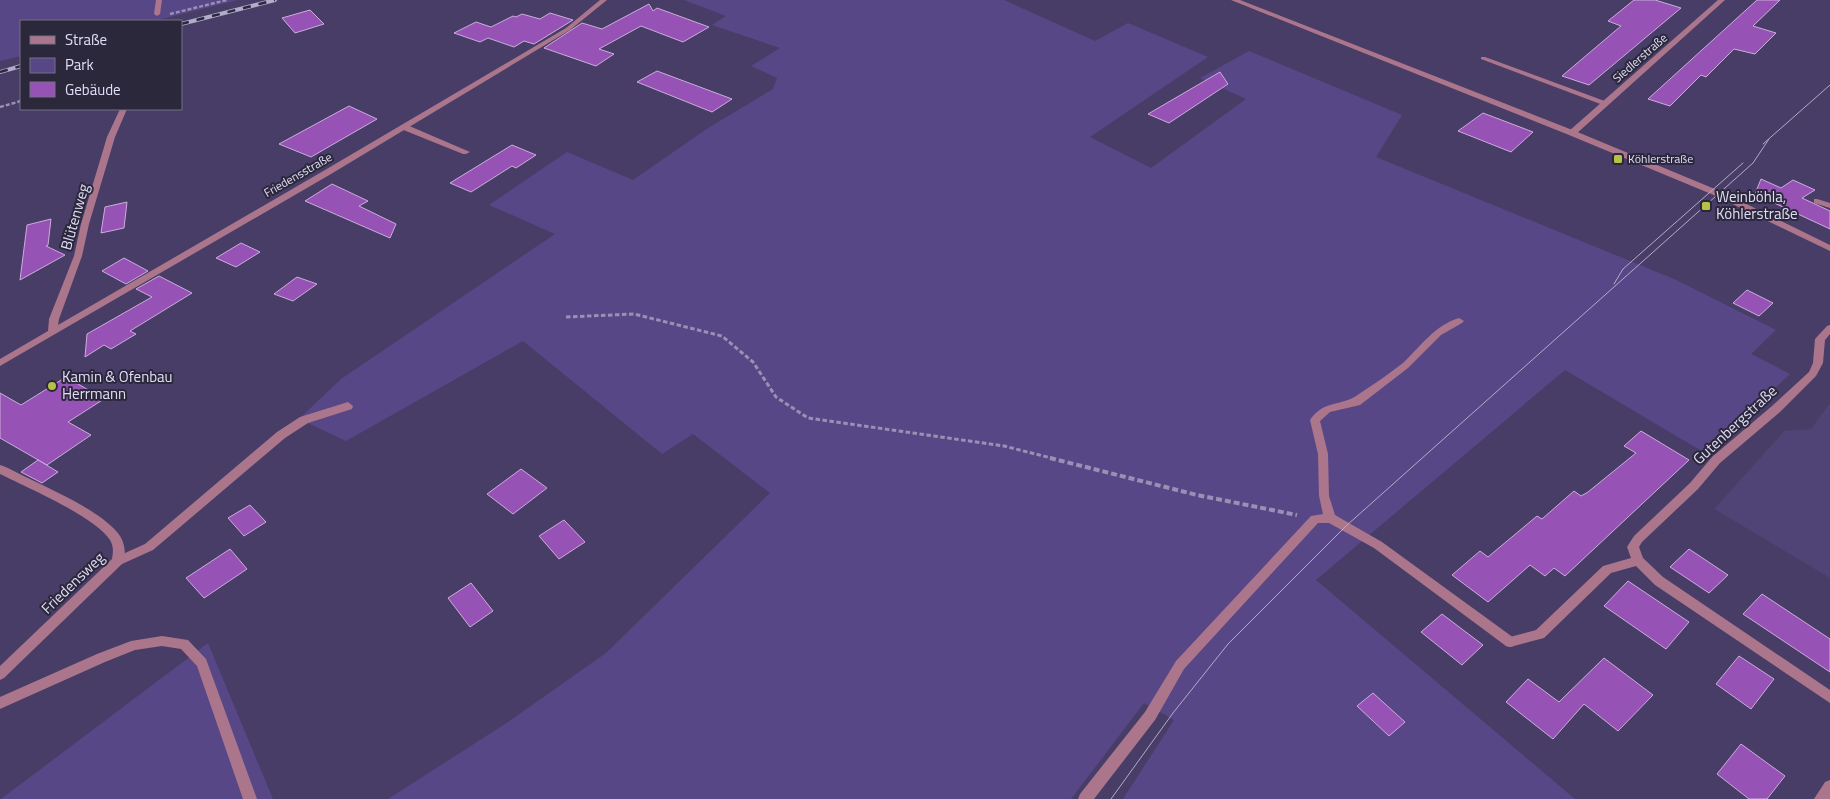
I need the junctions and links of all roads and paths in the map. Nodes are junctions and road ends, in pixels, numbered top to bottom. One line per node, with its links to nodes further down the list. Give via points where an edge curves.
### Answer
1 (159, 0): 6 (street)
2 (227, 0): 6 (path, via 166,16)
3 (604, 0): 12 (street, Friedensstraße, via 568,30)
4 (1234, 0): 13 (street)
5 (1722, 0): 9 (street, Siedlerstraße)
6 (157, 14)
7 (1483, 58): 9 (street)
8 (20, 101): 10 (path)
9 (1606, 103): 13 (street, Siedlerstraße)
10 (0, 108)
11 (123, 110): 21 (street, Blütenweg, via 111,137 78,256 54,319)
12 (404, 127): 14 (street); 21 (street, Friedensstraße)
13 (1572, 133): 17 (street, via 1719,194)
14 (466, 152)
15 (1817, 200): 16 (street)
16 (1830, 206)
17 (1830, 248)
18 (566, 317): 26 (path, via 634,314 722,336 753,362 776,397 808,418 1004,446 1197,495)
19 (1459, 321): 25 (street, via 1438,333 1405,366 1356,402 1327,409 1315,420 1323,454 1324,496)
20 (1830, 328): 28 (street, Gutenbergstraße, via 1820,339 1818,363 1813,374 1716,460 1694,486 1638,539 1633,547)
21 (52, 333): 22 (street, Friedensstraße)
22 (0, 363)
23 (348, 406): 27 (street, via 304,420 281,435 149,546)
24 (0, 469): 27 (street, Friedensweg, via 82,511 106,527 119,545)
25 (1330, 518): 26 (street); 28 (street, via 1378,545 1510,642 1540,634 1607,569)
26 (1315, 519): 34 (street, via 1180,666 1150,716)
27 (118, 561): 29 (street, Friedensweg)
28 (1638, 561): 30 (street, via 1659,581)
29 (0, 674)
30 (1830, 697)
31 (0, 703): 33 (street, via 135,645 162,641 184,644 202,663)
32 (1830, 787): 35 (street)
33 (250, 799)
34 (1085, 799)
35 (1820, 799)

